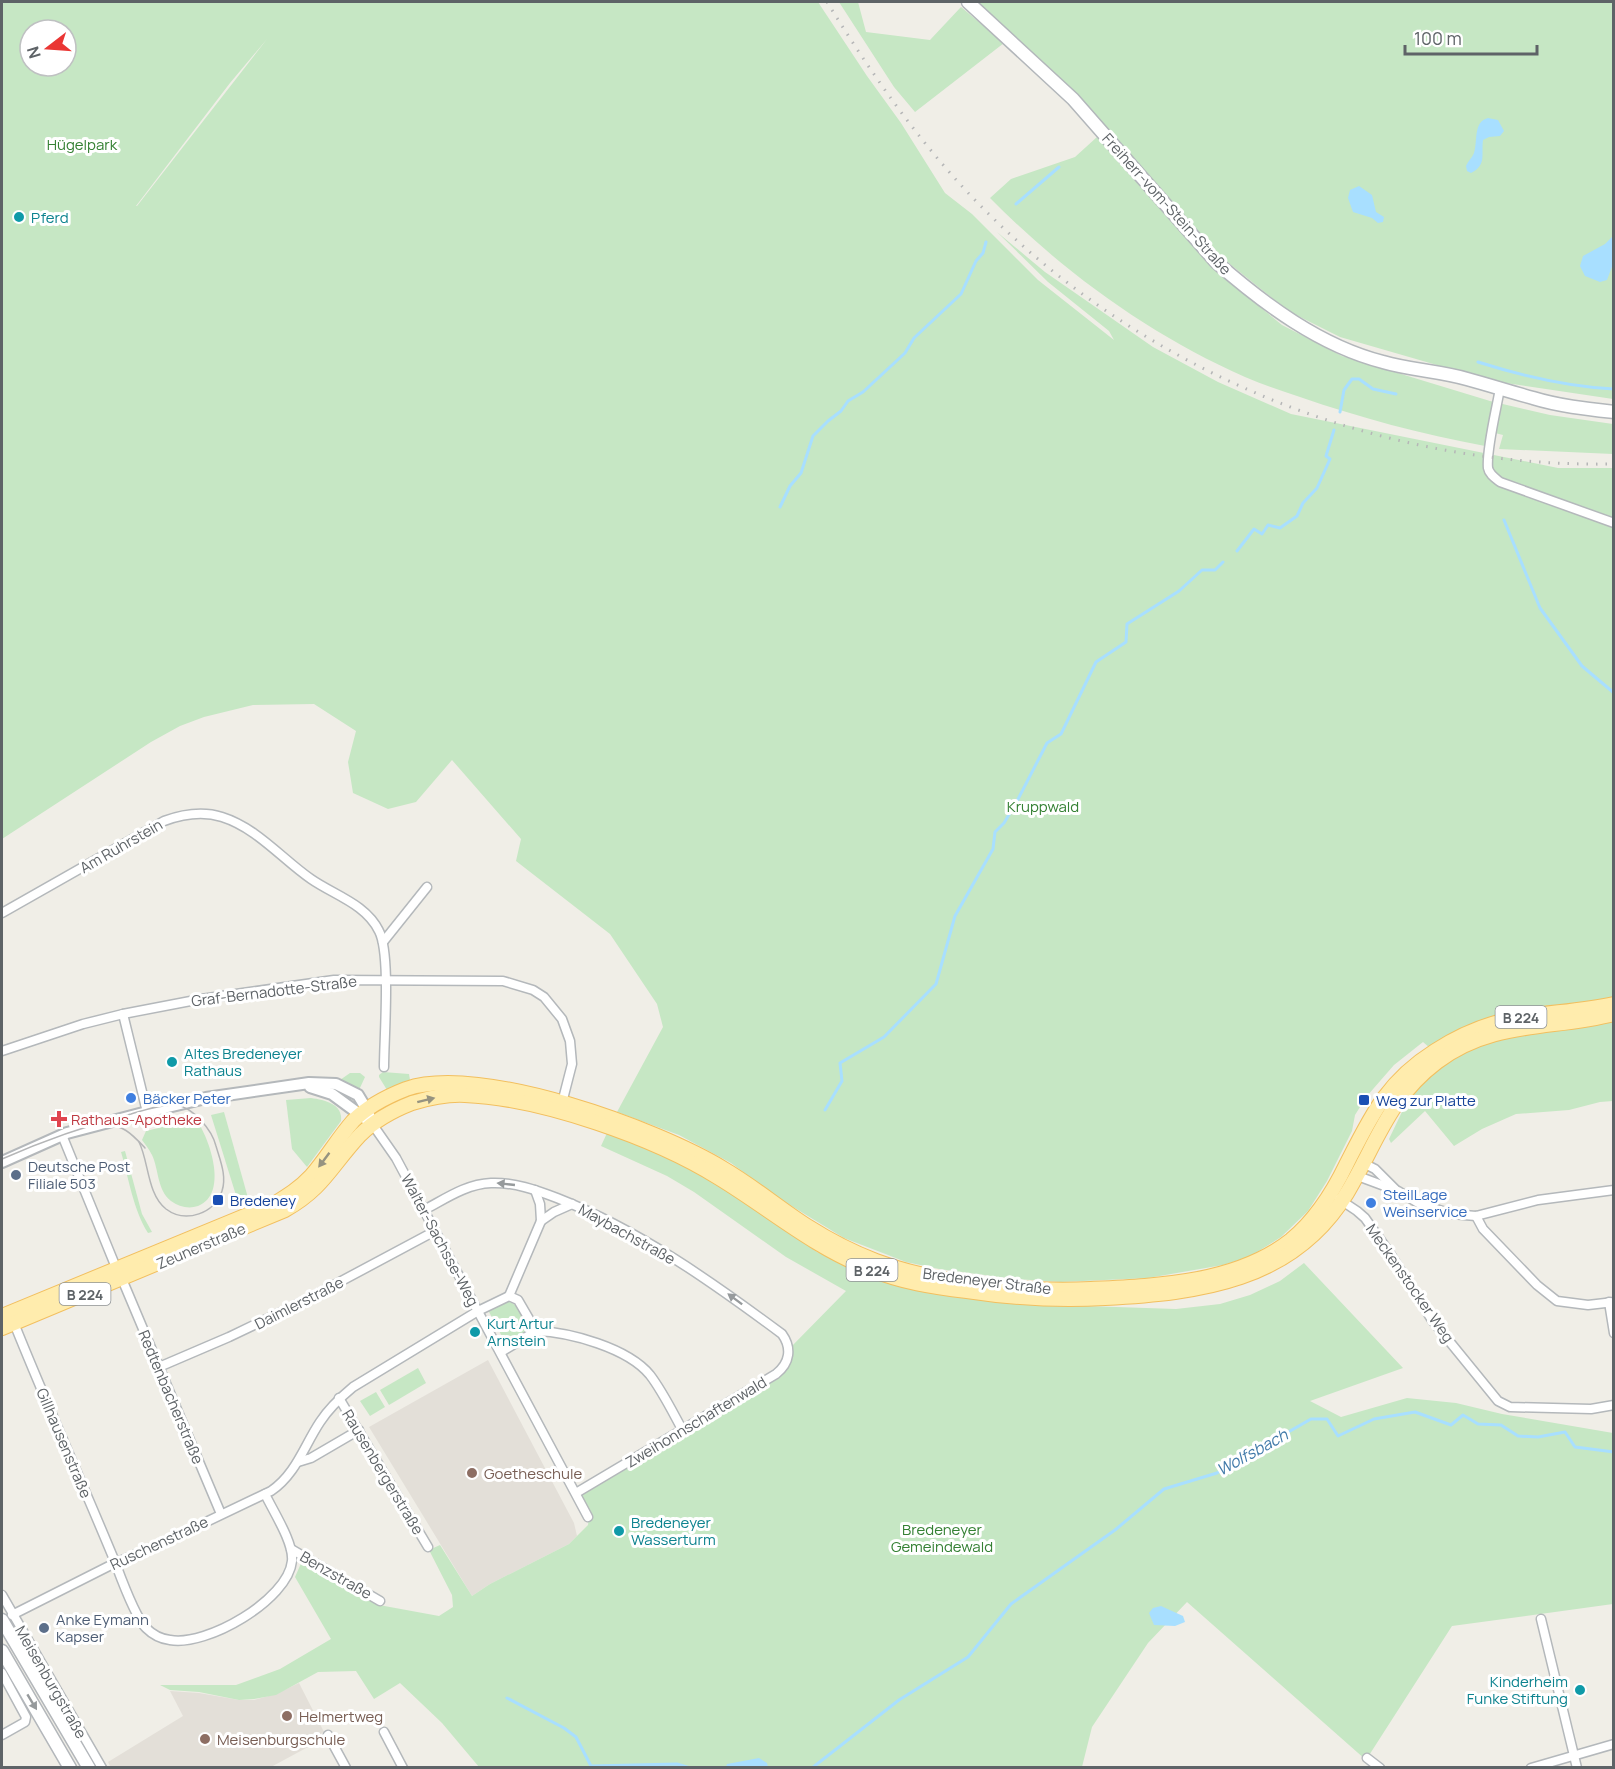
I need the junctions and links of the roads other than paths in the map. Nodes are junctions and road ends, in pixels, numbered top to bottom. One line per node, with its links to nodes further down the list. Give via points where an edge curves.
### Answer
1 (968, 2): 2 (main road, Freiherr-vom-Stein-Straße, via 1072,99 1216,262 1243,285 1303,326 1357,354)
2 (1500, 388): 3 (main road, Freiherr-vom-Stein-Straße, via 1535,399); 4 (street, via 1488,468 1491,475 1500,482)
3 (1614, 412)
4 (1614, 523)
5 (428, 887): 7 (street)
6 (2, 913): 7 (street, Am Ruhrstein, via 164,821 209,814 235,821 252,831 312,880 365,912 374,921)
7 (383, 942): 8 (street, Am Ruhrstein)
8 (385, 980): 10 (street, Graf-Bernadotte-Straße, via 334,980); 13 (street, Am Ruhrstein); 14 (street, Graf-Bernadotte-Straße, via 503,981 544,997 562,1019 570,1041 572,1064)
9 (1614, 1004): 20 (main road, Bredeneyer Straße / B 224, via 1487,1025 1435,1051 1389,1089 1372,1113)
10 (123, 1014): 12 (street, Graf-Bernadotte-Straße); 15 (street)
11 (1614, 1014): 20 (main road, Bredeneyer Straße / B 224, via 1520,1027 1484,1038 1440,1059 1405,1091)
12 (2, 1052)
13 (384, 1067)
14 (562, 1103): 16 (main road, Bredeneyer Straße / B 224, via 450,1082 414,1087); 24 (main road, Bredeneyer Straße / B 224, via 616,1120 695,1153 842,1246 876,1261 938,1278 1053,1290 1194,1279 1225,1272 1273,1252 1293,1239)
15 (147, 1112): 16 (street, via 214,1096 297,1086 332,1094); 18 (street)
16 (364, 1112): 17 (street); 30 (main road, Zeunerstraße / B 224, one-way to 30, via 313,1174 290,1195)
17 (374, 1125): 24 (main road, Bredeneyer Straße / B 224, one-way to 24, via 407,1105 446,1096 486,1097 558,1112 613,1129 692,1162 803,1236 870,1269 901,1280 1010,1297 1106,1298 1228,1282 1252,1274 1298,1247 1317,1230); 26 (street, Walter-Sachsse-Weg); 30 (main road, Zeunerstraße / B 224, via 359,1136 329,1175 302,1201)
18 (62, 1135): 19 (street); 30 (street, Redtenbacherstraße)
19 (2, 1162)
20 (1353, 1166): 23 (street); 23 (street, via 1378,1172); 24 (main road, Bredeneyer Straße / B 224)
21 (535, 1190): 25 (street, Maybachstraße); 26 (street, Maybachstraße, one-way to 26, via 512,1184 479,1184); 28 (street)
22 (1614, 1190): 27 (street, via 1538,1200)
23 (1398, 1191): 27 (street, via 1420,1204 1452,1214)
24 (1336, 1197): 41 (street, Meckenstocker Weg, via 1358,1210 1432,1320 1498,1401 1510,1407)
25 (572, 1204): 28 (street); 37 (street, Maybachstraße, one-way to 25, via 655,1247)
26 (424, 1210): 29 (street, Walter-Sachsse-Weg)
27 (1476, 1216): 32 (street, via 1483,1229 1557,1301 1588,1305)
28 (541, 1221): 31 (street)
29 (435, 1231): 33 (street, Walter-Sachsse-Weg); 39 (street, Daimlerstraße, via 229,1338)
30 (119, 1274): 34 (main road, Zeunerstraße / B 224); 39 (street, Redtenbacherstraße)
31 (509, 1296): 33 (street, Ruschenstraße); 35 (street, via 518,1300)
32 (1611, 1302): 36 (street)
33 (478, 1311): 38 (street, Walter-Sachsse-Weg); 40 (street, Ruschenstraße)
34 (6, 1322): 51 (street, Gillhausenstraße)
35 (536, 1331): 38 (street); 43 (street, via 604,1347 640,1365 651,1376)
36 (1614, 1333)
37 (782, 1334): 43 (street, Zweihonnschaftenwald, via 789,1352 783,1369)
38 (501, 1352): 45 (street, Walter-Sachsse-Weg)
39 (159, 1367): 47 (street, Redtenbacherstraße)
40 (339, 1398): 42 (street, Rausenbergerstraße); 44 (street, Ruschenstraße, via 320,1422)
41 (1614, 1405)
42 (359, 1430): 44 (street, Ruschenstraße); 49 (street, Rausenbergerstraße)
43 (683, 1431): 45 (street, Zweihonnschaftenwald)
44 (298, 1462): 46 (street, Ruschenstraße, via 279,1486)
45 (576, 1493): 48 (street, Walter-Sachsse-Weg)
46 (265, 1494): 47 (street, Ruschenstraße); 50 (street)
47 (221, 1514): 51 (street, Ruschenstraße)
48 (588, 1517)
49 (428, 1547)
50 (291, 1550): 51 (street, Gillhausenstraße, via 292,1562 286,1578 261,1605 224,1628 178,1641 160,1638 145,1626); 53 (street, Benzstraße)
51 (115, 1563): 54 (street, Ruschenstraße)
52 (2, 1595): 54 (street, Meisenburgstraße)
53 (380, 1601)
54 (7, 1618): 65 (main road, Meisenburgstraße); 66 (street, Meisenburgstraße)
55 (1541, 1619): 62 (street)
56 (2, 1652): 64 (main road, Meisenburgstraße, one-way to 64)
57 (2, 1673): 59 (street, via 26,1722)
58 (384, 1731): 68 (street)
59 (2, 1735)
60 (328, 1735): 67 (street)
61 (1614, 1744): 62 (street)
62 (1573, 1754): 70 (street); 71 (street)
63 (1367, 1758): 69 (street)
64 (70, 1767)
65 (89, 1767)
66 (102, 1767)
67 (346, 1767)
68 (403, 1767)
69 (1380, 1767)
70 (1531, 1767)
71 (1577, 1767)

